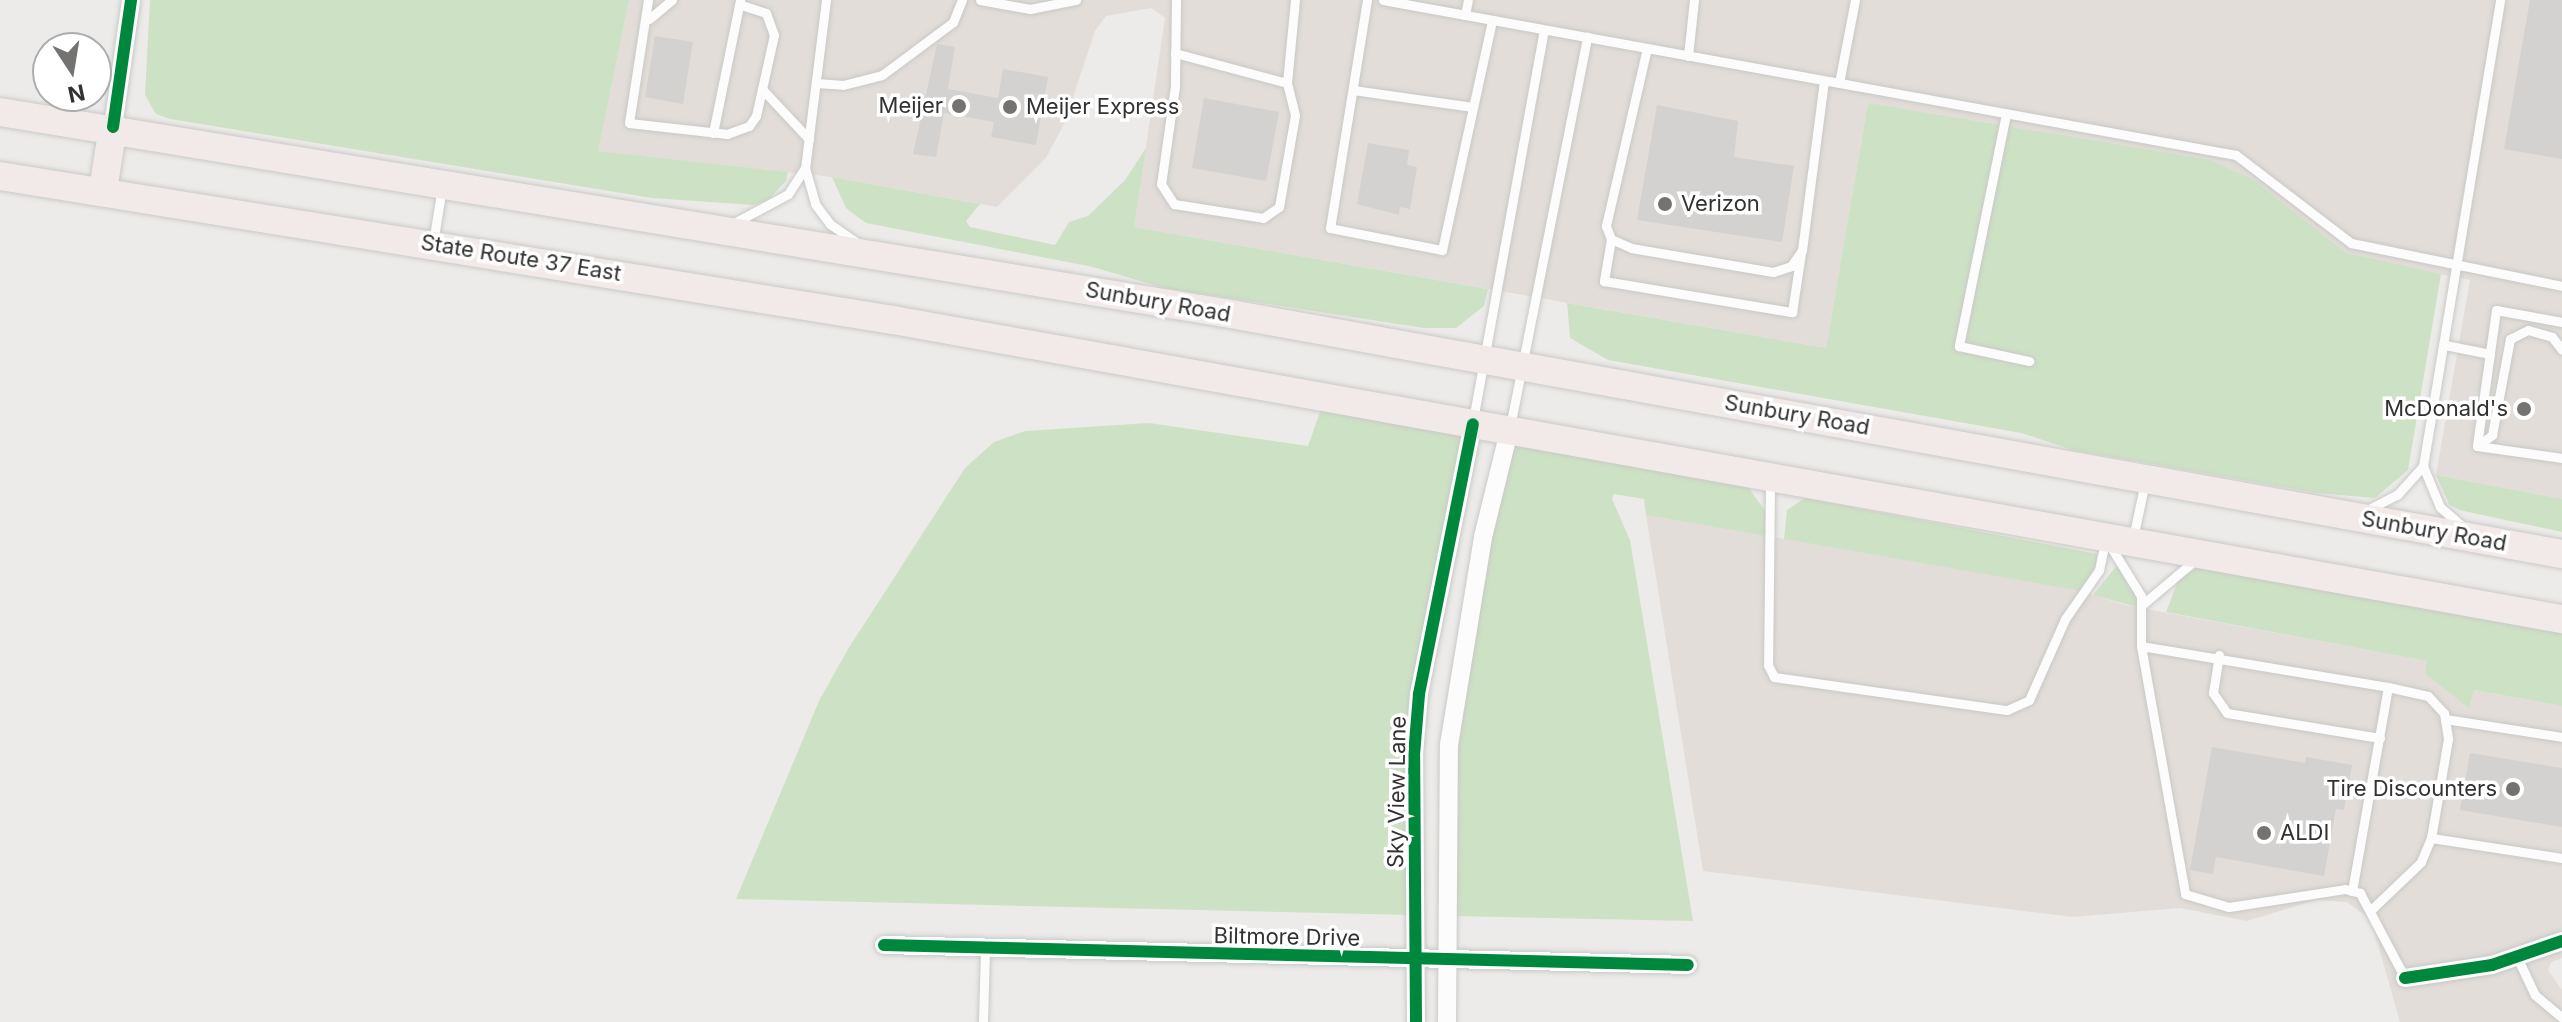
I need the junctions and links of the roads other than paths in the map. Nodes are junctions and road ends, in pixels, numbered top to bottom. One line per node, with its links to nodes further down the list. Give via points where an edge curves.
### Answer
1 (131, 0): 35 (street)
2 (648, 0): 19 (lane)
3 (672, 0): 19 (lane)
4 (826, 0): 27 (lane)
5 (962, 0): 27 (lane, via 953,22 882,75 843,85)
6 (980, 0): 16 (lane)
7 (1076, 0): 16 (lane, via 1030,9)
8 (1176, 0): 24 (lane)
9 (1295, 0): 28 (lane)
10 (1367, 0): 31 (lane)
11 (1383, 0): 18 (lane)
12 (1468, 0): 18 (lane)
13 (1694, 0): 25 (lane)
14 (1855, 0): 29 (lane)
15 (2500, 0): 47 (lane)
16 (992, 1)
17 (740, 2): 30 (lane, via 766,13 772,22); 36 (lane)
18 (1465, 15): 20 (lane)
19 (649, 19): 36 (lane, via 629,123)
20 (1492, 20): 21 (lane); 32 (lane)
21 (1544, 30): 22 (lane); 54 (lane)
22 (1587, 37): 23 (lane); 56 (lane)
23 (1647, 48): 25 (lane); 43 (lane, via 1606,226)
24 (1175, 53): 28 (lane); 28 (lane, via 1161,184 1174,204 1263,218 1279,207 1295,115)
25 (1688, 56): 26 (lane)
26 (1824, 81): 29 (lane); 45 (lane)
27 (816, 83): 37 (lane)
28 (1287, 83)
29 (1839, 83): 34 (lane)
30 (762, 89): 36 (lane, via 749,126); 37 (lane)
31 (1353, 90): 32 (lane); 32 (lane, via 1330,228 1442,250)
32 (1473, 107)
33 (0, 112): 35 (highway)
34 (2006, 114): 47 (lane, via 2236,155 2351,243); 55 (lane, via 1959,346)
35 (113, 127): 40 (highway); 41 (highway)
36 (713, 133)
37 (809, 139): 38 (lane)
38 (805, 168): 42 (lane, via 788,194); 46 (lane, via 815,204 830,224)
39 (0, 176): 41 (highway, State Route 37 East)
40 (442, 183): 42 (highway); 44 (lane)
41 (103, 190): 44 (highway, State Route 37 East)
42 (721, 228): 46 (highway)
43 (1611, 239): 45 (lane, via 1631,248 1773,272 1791,266); 45 (lane, via 1604,281 1792,312)
44 (433, 244): 57 (highway, State Route 37 East)
45 (1802, 250)
46 (871, 253): 54 (highway, Sunbury Road)
47 (2459, 268): 48 (lane); 51 (lane)
48 (2562, 286)
49 (2562, 322): 53 (lane, via 2496,310)
50 (2557, 335): 52 (lane); 59 (lane, via 2528,330 2510,339 2492,435)
51 (2445, 345): 53 (lane); 61 (lane)
52 (2562, 350)
53 (2490, 354): 59 (lane)
54 (1484, 359): 56 (highway, Sunbury Road); 57 (lane)
55 (2029, 361)
56 (1520, 364): 58 (lane); 63 (highway, Sunbury Road)
57 (1473, 424): 58 (highway); 85 (street, Sky View Lane, via 1419,694 1414,755)
58 (1509, 431): 62 (highway); 86 (street, via 1454,701)
59 (2477, 446): 60 (lane)
60 (2562, 458)
61 (2423, 466): 64 (lane, via 2397,495); 65 (lane, via 2440,507)
62 (1770, 478): 66 (highway); 66 (lane, via 1768,665 1774,677 2007,710 2029,700 2065,619)
63 (2146, 478): 64 (highway, Sunbury Road); 66 (lane)
64 (2353, 517): 65 (highway, Sunbury Road)
65 (2477, 539): 67 (highway, Sunbury Road)
66 (2119, 540): 68 (highway); 69 (lane)
67 (2562, 554)
68 (2202, 555): 69 (lane); 70 (highway)
69 (2143, 604): 71 (lane)
70 (2562, 619)
71 (2141, 646): 72 (lane); 79 (lane, via 2185,894 2229,907)
72 (2219, 655): 73 (lane); 76 (lane, via 2213,693 2227,713)
73 (2388, 687): 74 (lane, via 2428,696); 76 (lane)
74 (2445, 719): 75 (lane); 77 (lane, via 2448,739)
75 (2562, 737)
76 (2380, 738): 79 (lane)
77 (2431, 838): 78 (lane); 80 (lane, via 2421,862)
78 (2562, 858)
79 (2352, 891): 80 (lane)
80 (2371, 910): 88 (lane)
81 (2562, 941): 84 (street)
82 (884, 945): 83 (street, Biltmore Drive)
83 (985, 950): 85 (street, Biltmore Drive); 90 (lane)
84 (2517, 957): 88 (street, via 2451,974); 89 (lane, via 2535,995)
85 (1416, 960): 86 (street, Biltmore Drive); 91 (street, Sky View Lane)
86 (1447, 960): 87 (street, Biltmore Drive); 92 (street)
87 (1688, 965)
88 (2405, 978)
89 (2561, 1020)
90 (983, 1022)
91 (1416, 1022)
92 (1447, 1022)

